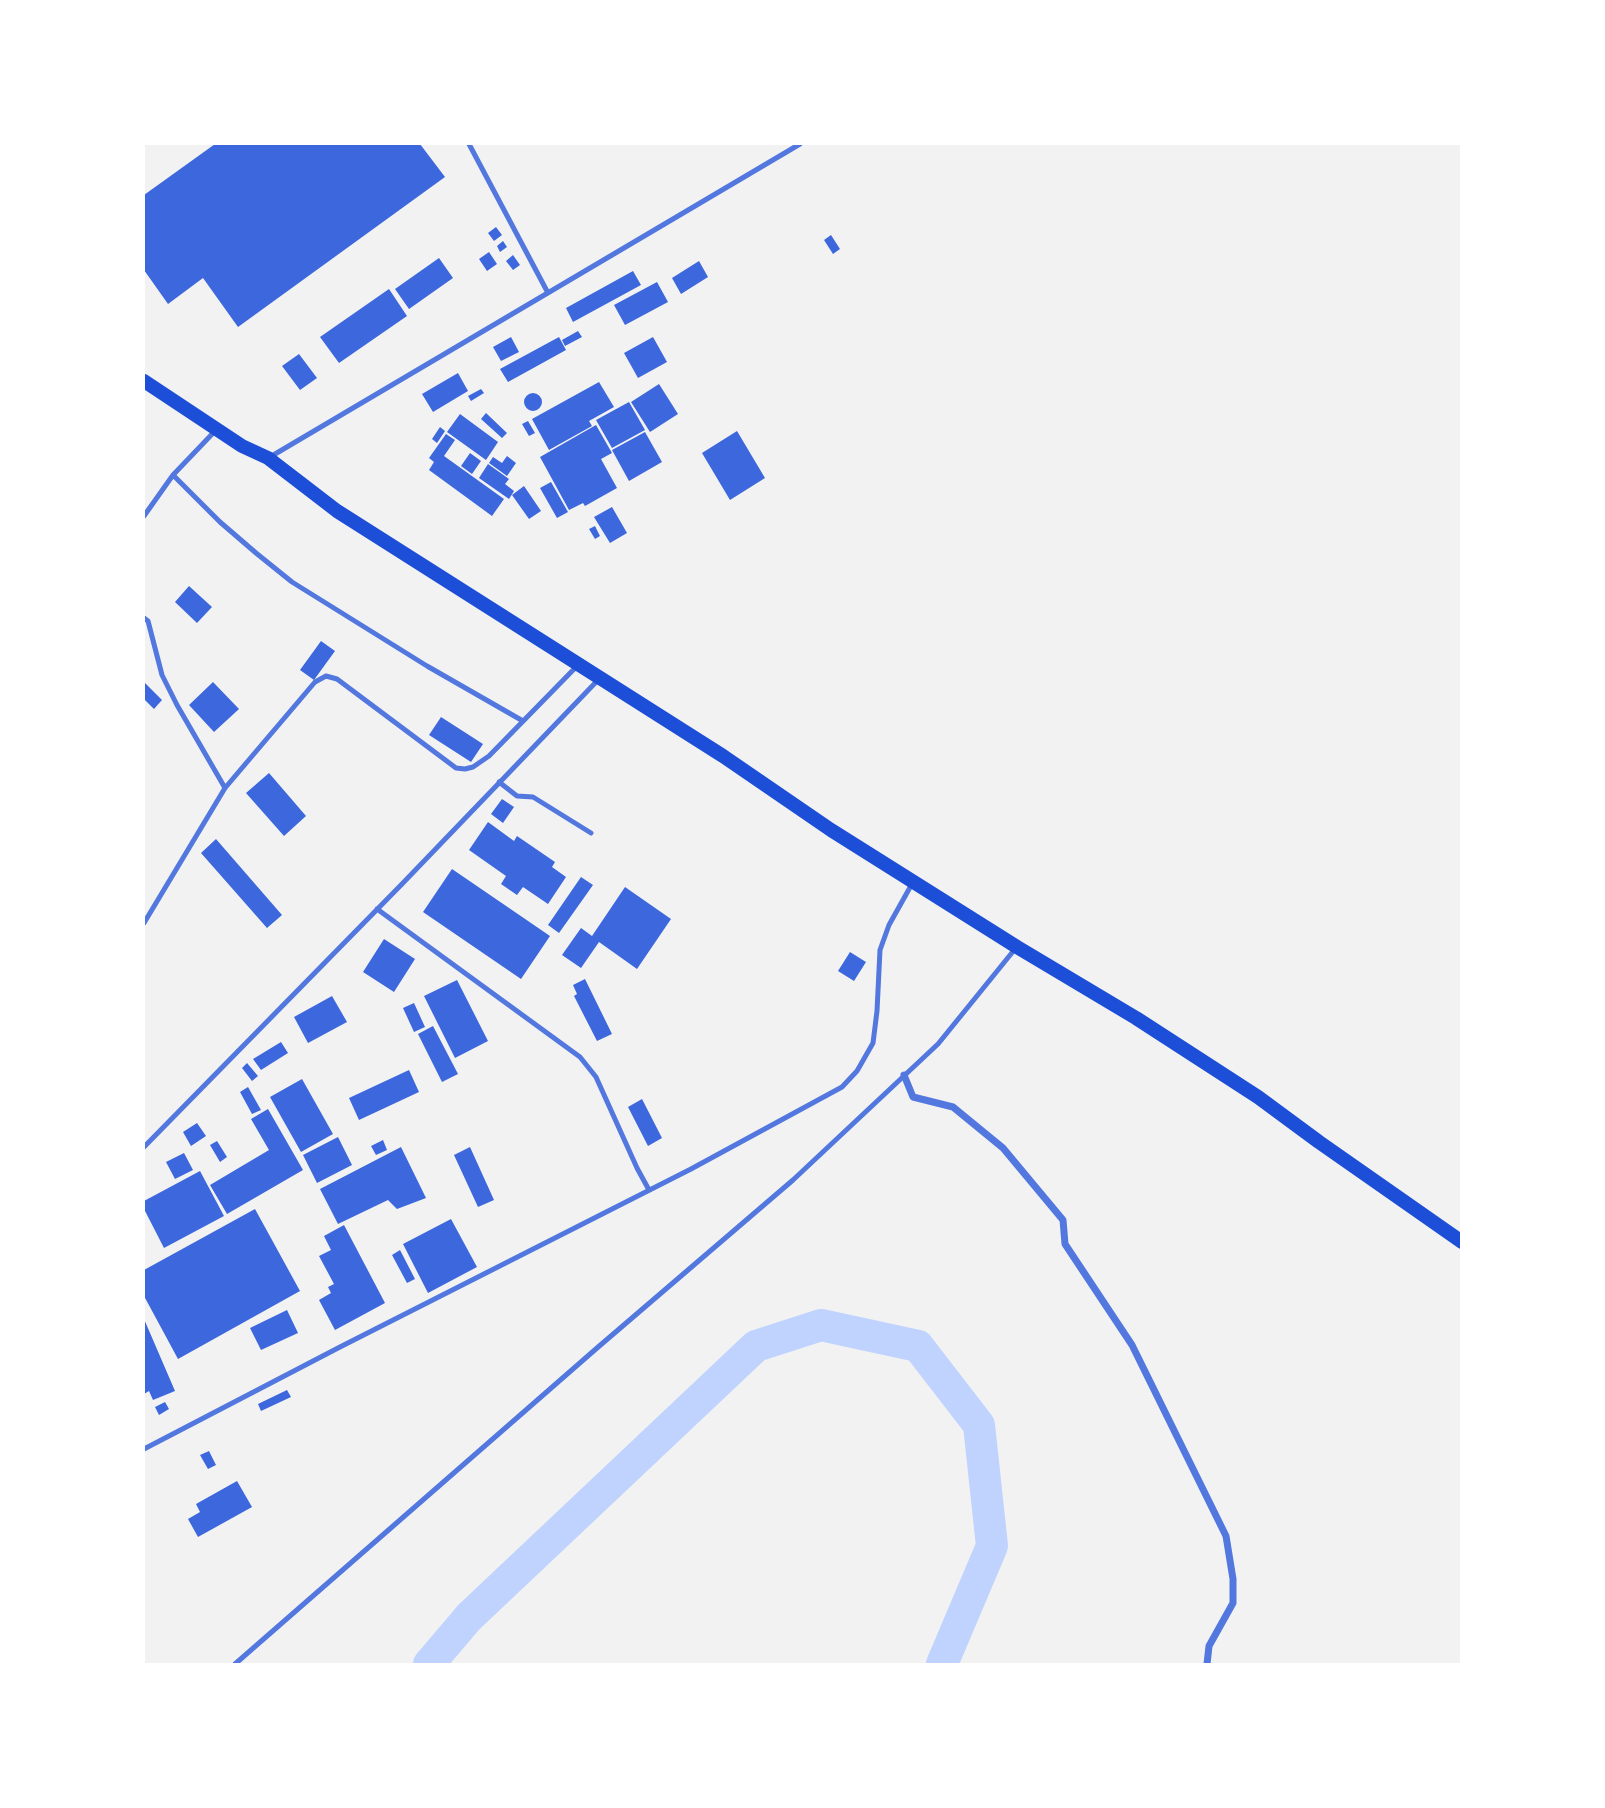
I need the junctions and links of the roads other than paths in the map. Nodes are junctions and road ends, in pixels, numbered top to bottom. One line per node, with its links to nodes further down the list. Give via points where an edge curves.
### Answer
1 (469, 144): 3 (lane)
2 (800, 144): 3 (lane)
3 (548, 293): 6 (lane)
4 (144, 381): 5 (main road)
5 (217, 429): 6 (main road); 7 (lane)
6 (268, 458): 10 (main road, via 337,510)
7 (173, 475): 8 (lane); 12 (lane, via 220,522 292,582)
8 (144, 516)
9 (144, 618): 14 (lane, via 162,675)
10 (578, 665): 11 (main road); 12 (lane)
11 (600, 678): 13 (lane); 16 (main road)
12 (523, 721): 14 (lane, via 482,761 456,768 337,679 326,676 315,682)
13 (499, 782): 15 (lane, via 517,796 533,797); 17 (lane)
14 (225, 788): 18 (lane)
15 (591, 833)
16 (913, 882): 19 (main road); 22 (lane, via 880,950 873,1043 857,1071 842,1087)
17 (377, 909): 21 (lane); 22 (lane, via 580,1057 596,1077)
18 (144, 923)
19 (1017, 947): 20 (lane, via 938,1044); 23 (main road, via 1258,1097)
20 (904, 1075): 25 (lane, via 793,1180); 26 (street, via 913,1097 953,1107 1003,1148 1063,1220 1065,1244 1132,1345 1226,1536 1233,1603 1209,1646)
21 (144, 1147)
22 (649, 1190): 24 (lane)
23 (1461, 1241)
24 (144, 1449)
25 (234, 1664)
26 (1207, 1664)

